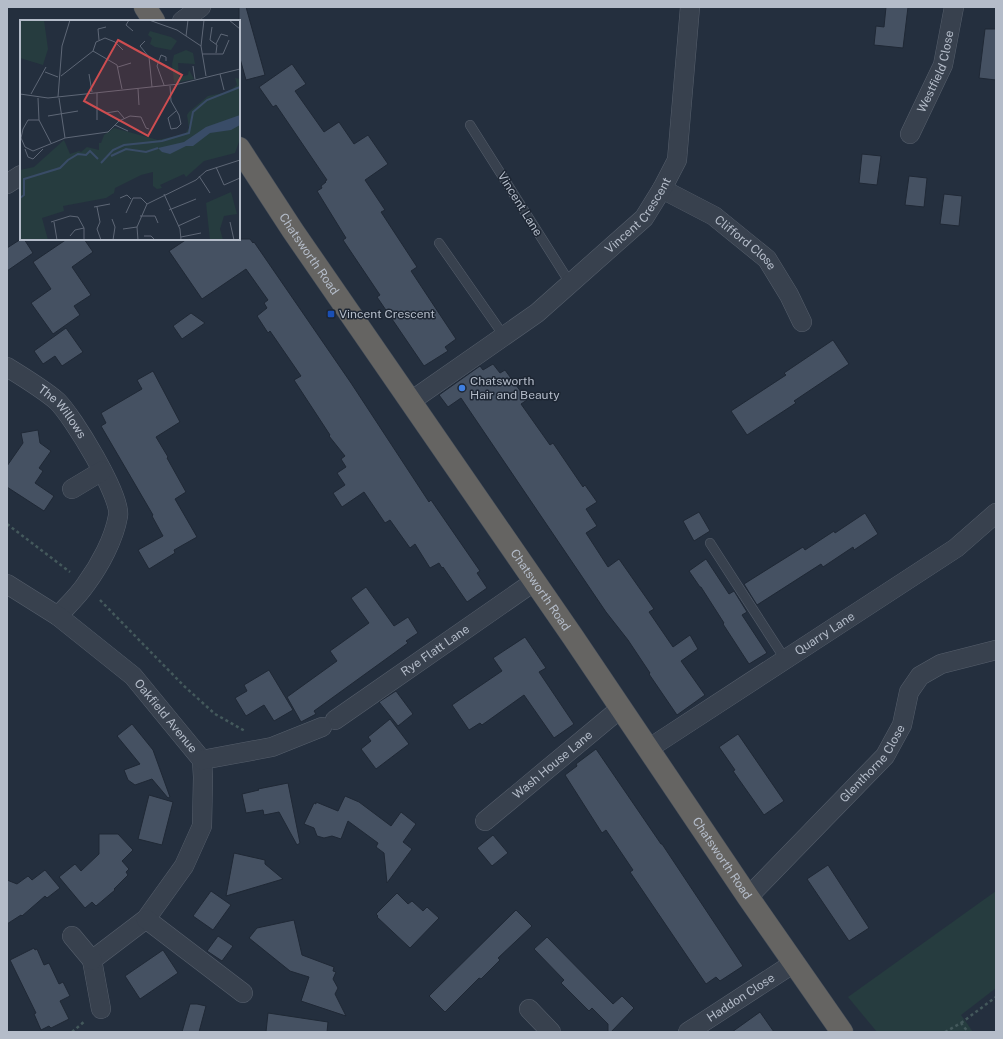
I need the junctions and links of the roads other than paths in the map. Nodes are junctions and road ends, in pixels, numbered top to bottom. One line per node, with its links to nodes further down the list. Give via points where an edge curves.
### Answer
1 (145, 7): 5 (highway)
2 (201, 7): 6 (street)
3 (690, 7): 12 (street, Vincent Crescent, via 677,160)
4 (954, 7): 8 (street, Westfield Close, via 943,66)
5 (153, 20)
6 (183, 20)
7 (470, 125): 14 (lane, Vincent Lane)
8 (910, 134)
9 (240, 150): 18 (highway, Chatsworth Road)
10 (20, 176): 11 (street)
11 (7, 184)
12 (662, 189): 14 (street, Vincent Crescent, via 644,218); 15 (street, Clifford Close, via 714,216 767,259)
13 (439, 243): 16 (lane)
14 (570, 283): 16 (street, Vincent Crescent, via 537,313)
15 (802, 322)
16 (504, 336): 18 (street, Vincent Crescent)
17 (7, 367): 19 (street, The Willows, via 57,401 70,416)
18 (411, 401): 23 (highway, Chatsworth Road)
19 (102, 471): 20 (street); 25 (street, The Willows, via 115,496 119,514 113,534 102,560 86,585)
20 (72, 490)
21 (996, 513): 27 (street, Quarry Lane, via 956,548)
22 (710, 543): 27 (lane)
23 (535, 581): 28 (highway, Chatsworth Road); 30 (street, Rye Flatt Lane, via 328,723 272,747)
24 (7, 584): 25 (street, Oakfield Avenue)
25 (58, 616): 30 (street, Oakfield Avenue, via 133,676)
26 (996, 650): 32 (street, Glenthorne Close, via 941,664 920,676 909,692 902,725 885,756)
27 (785, 659): 29 (street, Quarry Lane)
28 (621, 708): 29 (highway, Chatsworth Road); 31 (street, Wash House Lane)
29 (648, 749): 32 (highway, Chatsworth Road)
30 (202, 760): 33 (street, Oakfield Avenue, via 202,826 184,866)
31 (485, 821)
32 (748, 897): 36 (highway, Chatsworth Road)
33 (146, 919): 35 (street, Oakfield Avenue); 37 (street)
34 (72, 936): 35 (street)
35 (92, 960): 38 (street)
36 (794, 963): 41 (street, Haddon Close); 42 (highway, Chatsworth Road)
37 (242, 993)
38 (101, 1009)
39 (529, 1009): 40 (street)
40 (551, 1032)
41 (688, 1032)
42 (842, 1032)

